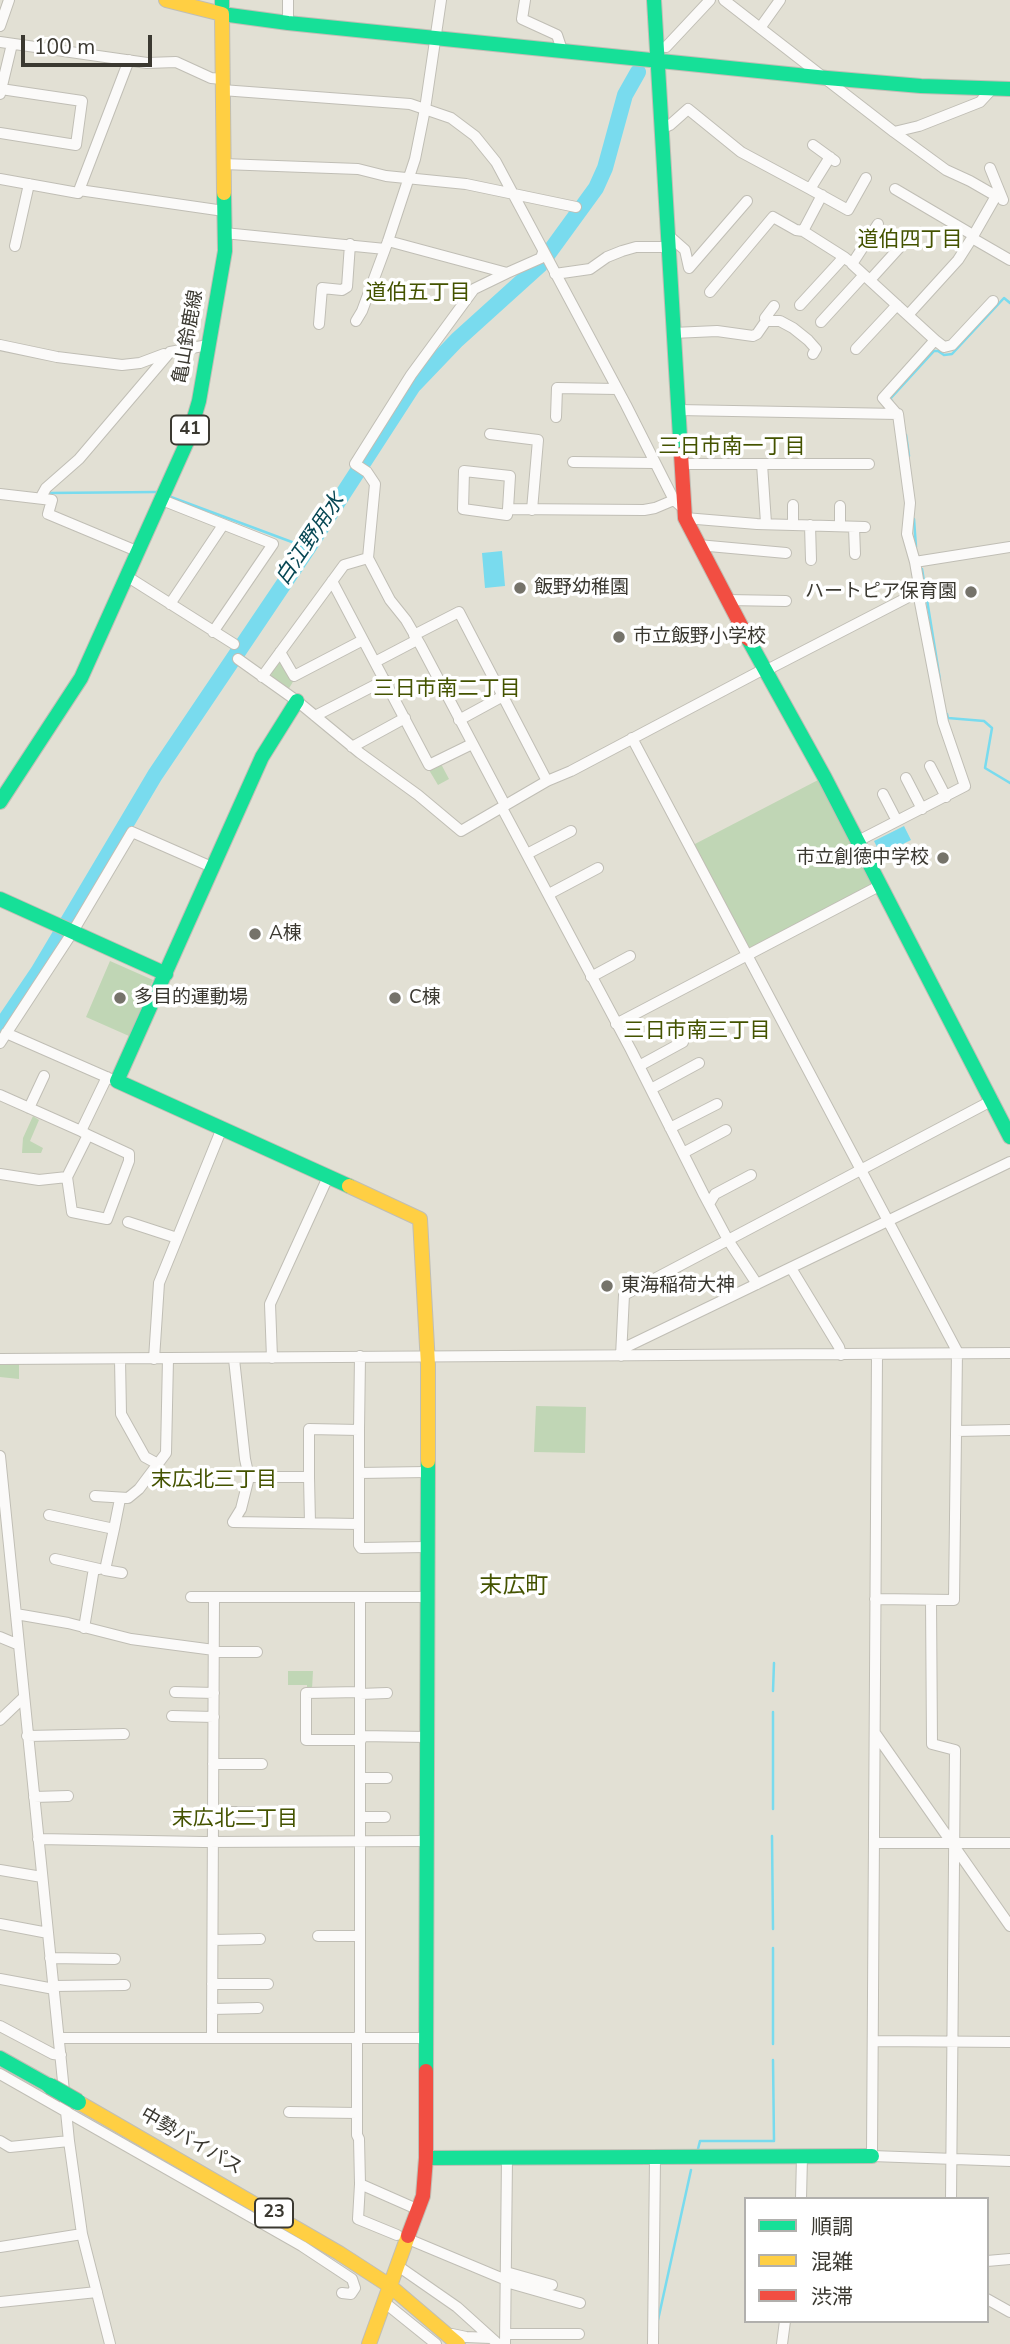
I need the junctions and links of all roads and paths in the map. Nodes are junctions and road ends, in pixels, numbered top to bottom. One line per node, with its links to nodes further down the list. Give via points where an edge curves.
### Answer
1 (9, 0): 12 (street)
2 (166, 0): 10 (main road)
3 (288, 0): 11 (street)
4 (441, 0): 14 (street)
5 (525, 0): 17 (street, via 522,19 557,35)
6 (710, 0): 18 (street)
7 (724, 0): 13 (street)
8 (780, 0): 13 (street)
9 (657, 1): 18 (main road)
10 (222, 7): 11 (main road); 21 (main road, 亀山鈴鹿線 / 41)
11 (288, 23): 14 (main road)
12 (0, 26)
13 (760, 28): 20 (street)
14 (434, 37): 17 (main road); 25 (street)
15 (0, 41): 16 (street)
16 (12, 44): 19 (street); 24 (street)
17 (562, 50): 18 (main road)
18 (662, 54): 20 (main road); 26 (main road)
19 (130, 60): 21 (street, via 176,62); 38 (street)
20 (827, 78): 22 (main road); 27 (street)
21 (222, 85): 25 (street); 30 (main road, 亀山鈴鹿線 / 41)
22 (993, 88): 23 (main road); 27 (street, via 980,102)
23 (1010, 89)
24 (1, 91): 28 (street, via 82,101 76,145)
25 (425, 109): 32 (street); 39 (street, via 451,118 475,136 496,162)
26 (661, 129): 36 (street, via 688,109 741,152); 50 (main road)
27 (894, 132): 41 (street, via 946,170)
28 (0, 133)
29 (814, 145): 36 (street, via 832,159)
30 (223, 164): 32 (street, via 342,167); 44 (main road, 亀山鈴鹿線 / 41)
31 (990, 168): 41 (street)
32 (410, 178): 39 (street); 52 (street)
33 (866, 178): 40 (street, via 848,210)
34 (0, 179): 35 (street)
35 (29, 184): 38 (street); 53 (street)
36 (810, 189): 40 (street)
37 (895, 189): 49 (street)
38 (79, 190): 44 (street)
39 (512, 194): 43 (street); 54 (street)
40 (822, 195): 46 (street)
41 (1003, 200): 49 (street)
42 (747, 201): 50 (street, via 689,268 685,250)
43 (576, 207)
44 (224, 211): 47 (main road, 亀山鈴鹿線 / 41)
45 (878, 224): 56 (street)
46 (803, 231): 56 (street); 60 (street, via 773,217)
47 (224, 233): 51 (street); 73 (main road, 亀山鈴鹿線 / 41, via 222,275)
48 (909, 237): 59 (street)
49 (973, 237): 55 (street); 65 (street)
50 (668, 241): 58 (street, via 629,249 590,269); 70 (main road)
51 (350, 244): 52 (street); 69 (street, via 347,287 322,288)
52 (386, 245): 57 (street); 66 (street)
53 (15, 246)
54 (544, 255): 57 (street); 58 (street)
55 (1010, 260)
56 (848, 261): 59 (street); 62 (street)
57 (507, 273): 105 (street, via 474,289 411,375 355,464 375,484)
58 (555, 274): 77 (street)
59 (867, 278): 63 (street); 68 (street)
60 (710, 292)
61 (993, 301): 71 (street, via 952,345 944,347)
62 (800, 305)
63 (897, 305): 65 (street); 74 (street)
64 (774, 306): 67 (street)
65 (908, 315): 71 (street)
66 (356, 321)
67 (766, 321): 70 (street, via 753,336 717,331); 76 (street, via 780,321 793,328 816,349)
68 (821, 322)
69 (319, 324)
70 (673, 333): 78 (main road)
71 (935, 340): 79 (street, via 883,398)
72 (0, 345): 75 (street, via 122,365)
73 (208, 345): 75 (street); 89 (main road, 亀山鈴鹿線 / 41, via 187,442)
74 (856, 349)
75 (170, 352): 88 (street)
76 (813, 354)
77 (617, 389): 80 (street, via 557,388); 83 (street)
78 (678, 410): 79 (street); 84 (main road)
79 (896, 412): 107 (street, via 910,503 907,534)
80 (556, 417)
81 (489, 434): 94 (street, via 538,440)
82 (573, 462): 83 (street)
83 (654, 463): 92 (street)
84 (682, 464): 85 (street); 92 (main road)
85 (762, 464): 86 (street); 95 (street)
86 (869, 464)
87 (0, 494): 88 (street)
88 (41, 497): 102 (street, via 52,500 48,514)
89 (162, 500): 97 (street); 102 (main road, 亀山鈴鹿線 / 41)
90 (793, 505): 96 (street)
91 (840, 506): 99 (street)
92 (680, 508): 94 (street); 95 (street); 100 (main road)
93 (508, 509): 93 (street, via 510,477 464,471 463,509 507,515); 94 (street)
94 (532, 510)
95 (765, 523): 96 (street)
96 (793, 524): 98 (street)
97 (223, 525): 113 (street); 114 (street, via 273,544)
98 (810, 525): 99 (street); 106 (street)
99 (839, 526): 104 (street, via 860,527)
100 (698, 545): 103 (street); 111 (main road)
101 (1010, 547): 107 (street)
102 (139, 551): 108 (main road, 亀山鈴鹿線 / 41)
103 (786, 553)
104 (855, 554)
105 (368, 558): 109 (street, via 344,565); 115 (street)
106 (811, 560)
107 (915, 562): 110 (street)
108 (128, 577): 113 (street); 137 (main road, 亀山鈴鹿線 / 41, via 81,678)
109 (332, 581): 116 (street); 118 (street)
110 (918, 592): 121 (street); 136 (street, via 943,722 965,786)
111 (727, 600): 112 (street); 121 (main road)
112 (786, 601)
113 (170, 604): 114 (street)
114 (214, 632): 117 (street)
115 (416, 638): 120 (street); 124 (street, via 459,612); 128 (street)
116 (363, 640): 118 (street, via 295,676); 120 (street)
117 (234, 644)
118 (280, 652): 122 (street)
119 (238, 659): 122 (street)
120 (375, 662): 123 (street)
121 (765, 670): 129 (street); 142 (main road)
122 (262, 677): 125 (street)
123 (385, 680): 126 (street); 127 (street)
124 (503, 696): 128 (street); 134 (street)
125 (297, 701): 126 (street); 145 (main road, via 262,757)
126 (315, 716): 131 (street)
127 (405, 718): 130 (street, via 429,765); 131 (street)
128 (459, 720): 130 (street)
129 (632, 738): 134 (street); 151 (street)
130 (472, 744): 138 (street)
131 (352, 747): 138 (street, via 461,831)
132 (930, 766): 136 (street)
133 (906, 778): 139 (street)
134 (547, 781): 138 (street)
135 (884, 794): 140 (street)
136 (946, 797): 139 (street)
137 (0, 803)
138 (503, 806): 143 (street)
139 (922, 809): 140 (street)
140 (897, 821): 142 (street)
141 (571, 831): 143 (street)
142 (858, 841): 146 (main road)
143 (527, 854): 147 (street)
144 (598, 867): 147 (street)
145 (214, 868): 149 (street, via 132,832); 152 (main road)
146 (881, 885): 151 (street); 163 (main road)
147 (549, 894): 153 (street)
148 (0, 898): 149 (main road)
149 (66, 930): 152 (main road); 155 (street)
150 (630, 956): 153 (street)
151 (748, 956): 154 (street); 173 (street)
152 (166, 974): 160 (main road)
153 (591, 977): 154 (street)
154 (615, 1024): 158 (street)
155 (3, 1038): 160 (street)
156 (683, 1042): 158 (street)
157 (699, 1063): 161 (street)
158 (639, 1066): 161 (street)
159 (44, 1076): 165 (street)
160 (112, 1079): 166 (main road); 169 (street)
161 (651, 1089): 167 (street)
162 (0, 1095): 165 (street)
163 (993, 1100): 170 (main road); 173 (street)
164 (717, 1104): 167 (street)
165 (29, 1108): 169 (street)
166 (222, 1128): 177 (main road); 181 (street)
167 (670, 1128): 171 (street)
168 (726, 1130): 171 (street)
169 (84, 1133): 176 (street); 176 (street, via 129,1154 107,1219 72,1212)
170 (1010, 1137)
171 (682, 1153): 178 (street)
172 (1010, 1162): 179 (street)
173 (860, 1172): 179 (street); 182 (street)
174 (0, 1174): 176 (street, via 39,1180)
175 (751, 1175): 178 (street, via 715,1194)
176 (67, 1177)
177 (328, 1177): 191 (main road, via 420,1219); 192 (street, via 270,1304)
178 (709, 1204): 182 (street)
179 (886, 1221): 183 (street); 189 (street)
180 (128, 1222): 181 (street)
181 (177, 1238): 195 (street, via 159,1283)
182 (728, 1240): 184 (street); 185 (street, via 624,1295)
183 (791, 1268): 184 (street); 187 (street)
184 (758, 1284): 185 (street)
185 (621, 1353): 187 (street); 191 (street)
186 (1010, 1353): 189 (street)
187 (841, 1355): 188 (street)
188 (877, 1355): 189 (street); 221 (street)
189 (957, 1355): 200 (street)
190 (360, 1356): 191 (street); 192 (street); 198 (street)
191 (427, 1356): 203 (main road)
192 (272, 1358): 197 (street)
193 (0, 1359): 194 (street)
194 (120, 1359): 195 (street); 202 (street, via 121,1414 145,1457)
195 (154, 1359): 196 (street)
196 (168, 1359): 197 (street); 202 (street, via 166,1453)
197 (234, 1359): 206 (street)
198 (359, 1430): 204 (street); 205 (street, via 309,1429)
199 (1010, 1430): 200 (street)
200 (956, 1431): 222 (street, via 954,1600)
201 (0, 1456): 223 (street)
202 (158, 1464): 208 (street, via 139,1489)
203 (427, 1472): 204 (street); 213 (main road)
204 (359, 1473): 211 (street)
205 (309, 1477): 206 (street); 210 (street)
206 (249, 1478): 210 (street, via 233,1522)
207 (95, 1496): 208 (street)
208 (120, 1499): 212 (street)
209 (49, 1515): 212 (street)
210 (310, 1523): 211 (street)
211 (359, 1524): 213 (street, via 361,1548)
212 (114, 1529): 215 (street)
213 (427, 1547): 220 (main road)
214 (55, 1559): 215 (street)
215 (99, 1569): 216 (street); 224 (street)
216 (122, 1573)
217 (191, 1597): 218 (street)
218 (215, 1597): 219 (street); 227 (street)
219 (360, 1597): 220 (street); 232 (street)
220 (427, 1597): 240 (main road)
221 (875, 1599): 222 (street); 237 (street)
222 (931, 1600): 257 (street, via 932,1744 955,1750)
223 (16, 1614): 224 (street); 226 (street)
224 (83, 1628): 227 (street)
225 (0, 1637): 226 (street)
226 (19, 1645): 233 (street)
227 (214, 1651): 228 (street); 231 (street)
228 (257, 1652)
229 (175, 1692): 231 (street)
230 (387, 1692): 232 (street)
231 (214, 1693): 235 (street)
232 (360, 1693): 241 (street); 241 (street, via 306,1693 306,1740)
233 (23, 1698): 236 (street); 239 (street)
234 (172, 1716): 235 (street)
235 (214, 1717): 242 (street)
236 (0, 1720)
237 (874, 1732): 256 (street); 257 (street)
238 (124, 1734): 239 (street)
239 (27, 1736): 247 (street)
240 (427, 1737): 241 (street); 254 (main road)
241 (360, 1738): 244 (street)
242 (213, 1764): 243 (street); 248 (street)
243 (262, 1764)
244 (361, 1778): 245 (street); 250 (street)
245 (387, 1778)
246 (68, 1796): 247 (street)
247 (34, 1797): 252 (street)
248 (212, 1812): 249 (street); 253 (street)
249 (261, 1812)
250 (360, 1817): 251 (street); 255 (street)
251 (385, 1817)
252 (38, 1839): 253 (street); 260 (street)
253 (212, 1840): 255 (street); 267 (street)
254 (426, 1841): 255 (street); 281 (main road)
255 (360, 1842): 265 (street)
256 (874, 1843): 257 (street); 282 (street)
257 (953, 1843): 258 (street); 262 (street); 283 (street)
258 (1010, 1843)
259 (0, 1870): 260 (street)
260 (42, 1877): 263 (street)
261 (0, 1924): 263 (street)
262 (1010, 1926)
263 (48, 1933): 268 (street)
264 (318, 1936): 265 (street)
265 (359, 1936): 279 (street)
266 (260, 1939): 267 (street)
267 (213, 1940): 271 (street)
268 (50, 1958): 269 (street); 274 (street)
269 (115, 1959)
270 (0, 1979): 274 (street)
271 (212, 1984): 272 (street); 276 (street)
272 (268, 1984)
273 (125, 1985): 274 (street)
274 (54, 1987): 280 (street)
275 (258, 2008): 276 (street)
276 (212, 2009): 278 (street)
277 (0, 2026): 285 (street)
278 (212, 2037): 279 (street); 280 (street)
279 (358, 2037): 281 (street); 290 (street)
280 (59, 2038): 285 (street)
281 (425, 2038): 295 (main road)
282 (874, 2041): 283 (street); 294 (street)
283 (952, 2041): 284 (street); 298 (street)
284 (1010, 2042)
285 (61, 2055): 288 (street)
286 (0, 2058): 288 (main road, 中勢バイパス / 23, bridge, via 50,2086)
287 (0, 2074): 288 (street)
288 (72, 2106): 292 (street); 312 (main road, 中勢バイパス / 23, via 286,2220); 314 (street, via 333,2266 355,2282 351,2294)
289 (289, 2112): 290 (street)
290 (357, 2113): 300 (street)
291 (0, 2141): 292 (street, via 10,2147)
292 (69, 2141): 304 (street)
293 (802, 2156): 294 (main road); 297 (main road); 301 (street)
294 (872, 2156): 298 (street)
295 (426, 2158): 296 (main road); 303 (main road)
296 (507, 2158): 297 (main road); 310 (street)
297 (655, 2158): 328 (street)
298 (951, 2160): 299 (street); 302 (street)
299 (1010, 2161)
300 (359, 2184): 303 (street); 305 (street, via 358,2219)
301 (801, 2197)
302 (951, 2197)
303 (419, 2210): 305 (main road)
304 (82, 2234): 306 (street); 313 (street)
305 (403, 2237): 309 (main road); 310 (street)
306 (0, 2247)
307 (1010, 2259): 308 (street)
308 (989, 2261)
309 (398, 2266): 312 (main road); 324 (street, via 457,2307)
310 (506, 2278): 311 (street); 318 (street); 323 (street)
311 (552, 2285)
312 (390, 2286): 317 (main road); 322 (main road, 中勢バイパス / 23)
313 (97, 2292): 316 (street); 325 (street)
314 (342, 2293)
315 (989, 2300): 319 (street)
316 (0, 2302)
317 (384, 2302): 322 (street); 326 (main road)
318 (580, 2303)
319 (1010, 2312)
320 (785, 2323): 329 (street)
321 (579, 2334): 323 (street)
322 (440, 2338): 324 (street); 327 (main road, 中勢バイパス / 23)
323 (506, 2339)
324 (494, 2341)
325 (110, 2344)
326 (369, 2344)
327 (458, 2344)
328 (653, 2344)
329 (782, 2344)

